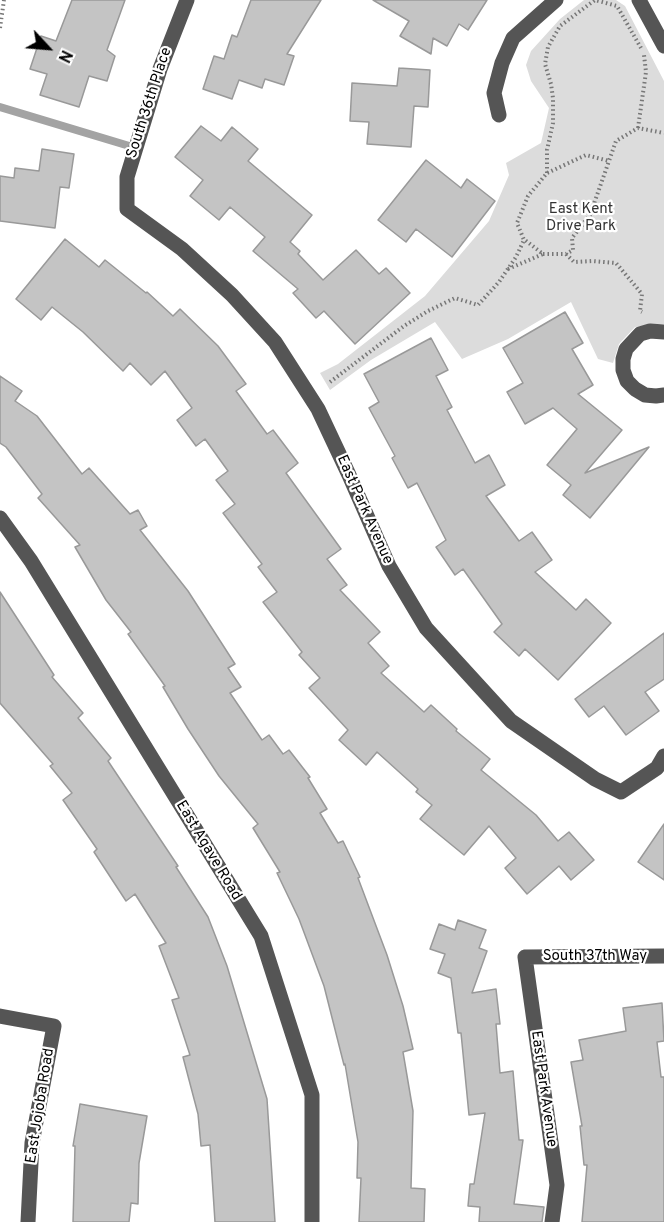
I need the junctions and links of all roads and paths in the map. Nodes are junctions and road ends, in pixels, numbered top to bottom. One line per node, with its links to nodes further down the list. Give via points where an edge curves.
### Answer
1 (4, 0): 5 (path)
2 (187, 0): 12 (street, South 36th Place, via 160,69 127,177)
3 (556, 0): 7 (street, via 513,38 495,93)
4 (639, 0): 6 (street)
5 (0, 28)
6 (664, 46)
7 (500, 115)
8 (639, 128): 9 (path); 10 (path, via 616,141); 11 (path, via 646,57 616,6 595,0 560,26 548,47 544,64 551,84 553,114)
9 (664, 133)
10 (609, 160): 11 (path, via 586,155); 15 (path, via 590,215 572,238 573,250)
11 (547, 173): 13 (path, via 528,196 517,223)
12 (126, 209): 22 (street, East Park Avenue, via 182,249 275,342 318,409 389,566 426,628 511,720 595,779 621,792 657,768)
13 (524, 240): 14 (path); 16 (path)
14 (543, 254): 15 (path); 16 (path)
15 (566, 254): 17 (path, via 574,262 616,263 642,294 640,311)
16 (507, 269): 19 (path, via 478,305 455,298 428,311)
17 (648, 312)
18 (664, 332): 20 (street, via 640,334 626,349 623,370 635,389 645,395)
19 (330, 382)
20 (664, 395)
21 (0, 518): 27 (street, East Agave Road, via 31,561 261,936 312,1095)
22 (664, 756)
23 (664, 956): 24 (street, South 37th Way)
24 (525, 957): 28 (street, East Park Avenue, via 556,1185)
25 (0, 1016): 26 (street, East Jojoba Road, via 54,1026 32,1143)
26 (28, 1222)
27 (312, 1222)
28 (552, 1222)

